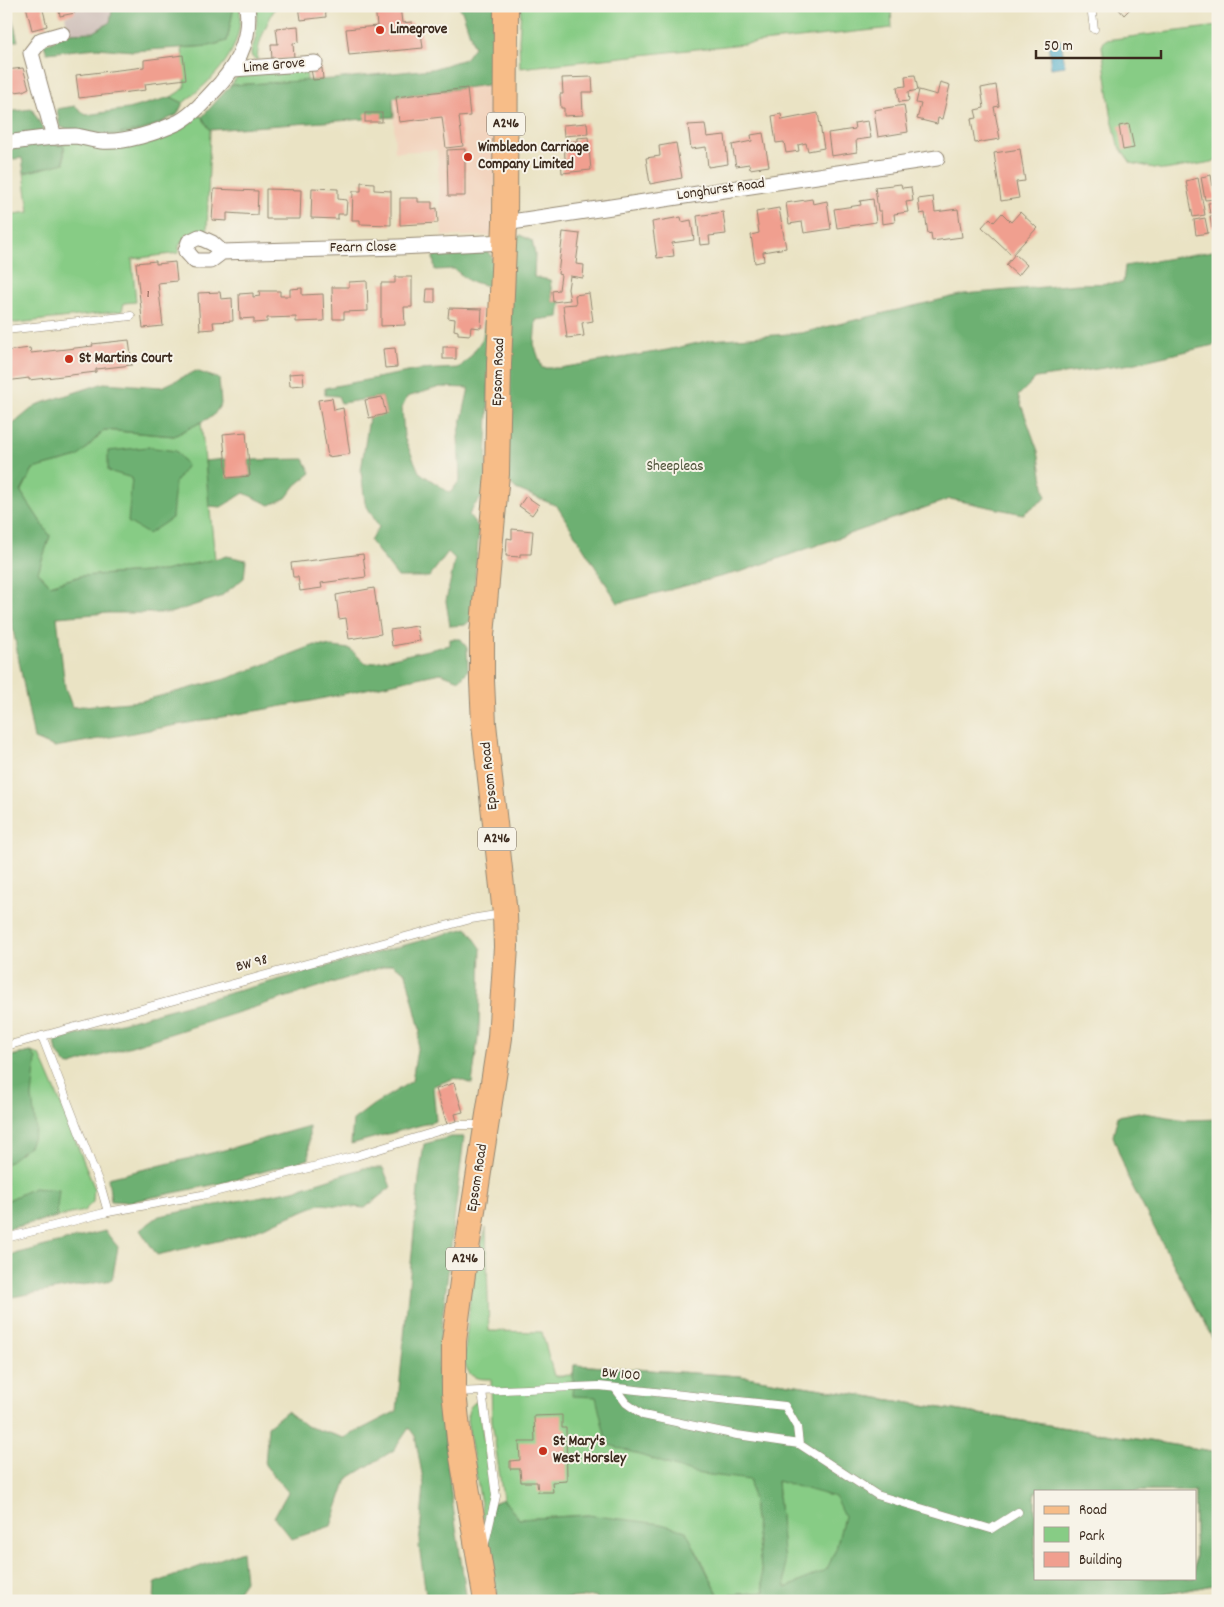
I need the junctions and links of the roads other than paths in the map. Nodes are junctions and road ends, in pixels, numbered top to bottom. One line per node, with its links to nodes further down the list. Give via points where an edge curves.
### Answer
1 (247, 6): 7 (street, via 246,43)
2 (506, 6): 11 (main road, Epsom Road / A246)
3 (1091, 6): 4 (lane)
4 (1094, 29)
5 (62, 34): 8 (street, via 40,40 30,53)
6 (315, 63): 7 (street, Lime Grove)
7 (233, 69): 8 (street, via 180,121 127,139 102,141 77,136)
8 (54, 137): 9 (street)
9 (6, 143)
10 (937, 158): 11 (street, Longhurst Road)
11 (505, 233): 12 (street, Fearn Close, via 399,247); 15 (main road, Epsom Road / A246, via 496,474 482,635 484,724)
12 (222, 252)
13 (131, 316): 14 (lane)
14 (6, 330)
15 (505, 914): 16 (lane, BW 98, via 471,919); 18 (main road, Epsom Road / A246, via 505,989)
16 (42, 1036): 17 (lane, BW 98); 19 (lane)
17 (6, 1046)
18 (486, 1126): 19 (lane, via 458,1125 356,1156 202,1195); 23 (main road, Epsom Road / A246, via 454,1341)
19 (108, 1212): 20 (lane)
20 (6, 1238)
21 (615, 1388): 22 (lane, BW 100); 24 (lane, via 626,1403 643,1415); 24 (lane, BW 100, via 785,1406 797,1427)
22 (482, 1391): 23 (lane, BW 100); 26 (lane, via 496,1496)
23 (454, 1392): 26 (main road, Epsom Road / A246)
24 (799, 1444): 25 (lane, via 877,1495 991,1529)
25 (1018, 1512)
26 (479, 1563): 27 (main road, Epsom Road / A246)
27 (486, 1601)

